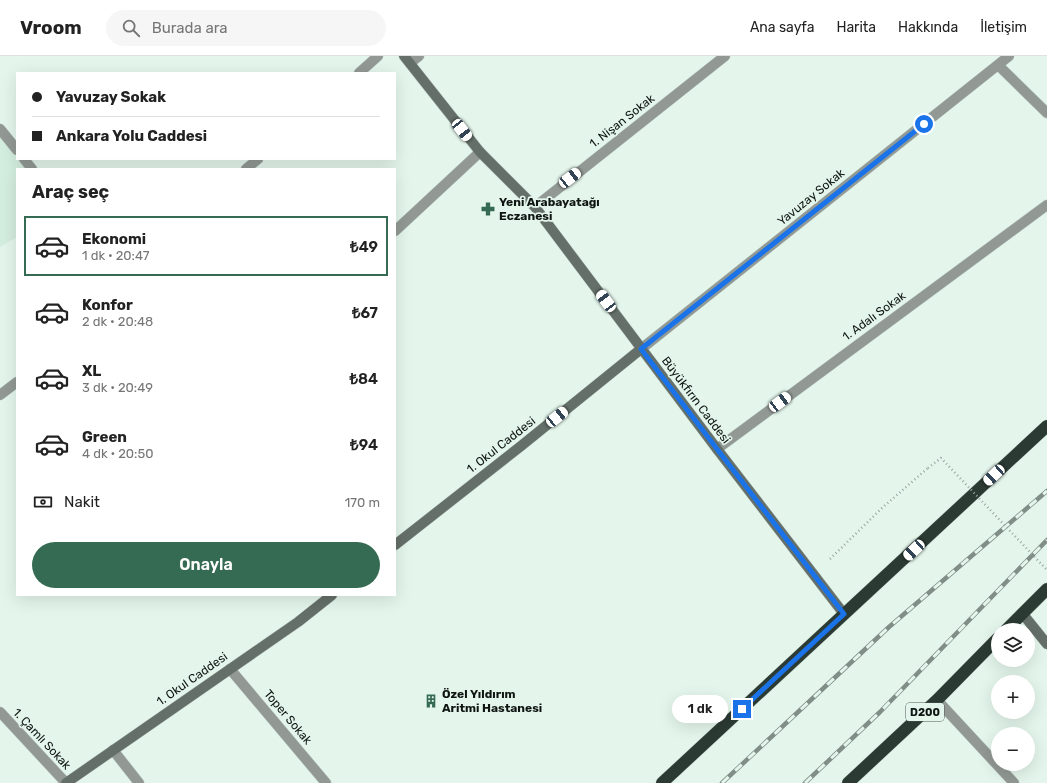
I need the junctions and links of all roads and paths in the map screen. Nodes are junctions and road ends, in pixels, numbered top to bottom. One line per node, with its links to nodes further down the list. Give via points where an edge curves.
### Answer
1 (378, 56): 7 (street)
2 (419, 56): 5 (street)
3 (725, 56): 17 (street, 1. Nişan Sokak)
4 (1010, 56): 6 (street, Yavuzay Sokak)
5 (407, 59): 11 (main road, Büyükfırın Caddesi)
6 (998, 65): 8 (street); 19 (street, Yavuzay Sokak)
7 (359, 72)
8 (1047, 113)
9 (0, 129): 10 (street)
10 (16, 149)
11 (480, 152): 17 (main road, Büyükfırın Caddesi); 18 (street)
12 (25, 160): 14 (street)
13 (257, 160): 15 (street)
14 (31, 168)
15 (247, 168)
16 (1047, 205): 23 (street, 1. Adalı Sokak)
17 (535, 207): 19 (main road, Büyükfırın Caddesi)
18 (396, 230)
19 (641, 349): 23 (main road, Büyükfırın Caddesi); 24 (main road, 1. Okul Caddesi)
20 (16, 383): 21 (street)
21 (0, 395)
22 (1045, 428): 30 (highway)
23 (717, 449): 26 (main road, Büyükfırın Caddesi)
24 (396, 544)
25 (1047, 570): 26 (path, bridge, via 941,458 882,508)
26 (814, 574): 30 (main road, Büyükfırın Caddesi)
27 (1047, 589): 29 (highway)
28 (331, 596): 34 (main road, 1. Okul Caddesi)
29 (1022, 613): 31 (highway); 32 (main road)
30 (844, 614): 41 (highway)
31 (1013, 623)
32 (1047, 644)
33 (991, 645): 35 (highway, D200)
34 (230, 669): 37 (main road, 1. Okul Caddesi); 40 (street, Toper Sokak)
35 (937, 700): 42 (highway, D200); 43 (street)
36 (0, 712): 38 (street, 1. Çamlı Sokak)
37 (113, 750): 38 (main road, 1. Okul Caddesi); 39 (street)
38 (66, 783)
39 (139, 783)
40 (326, 783)
41 (662, 783)
42 (848, 783)
43 (1014, 783)

